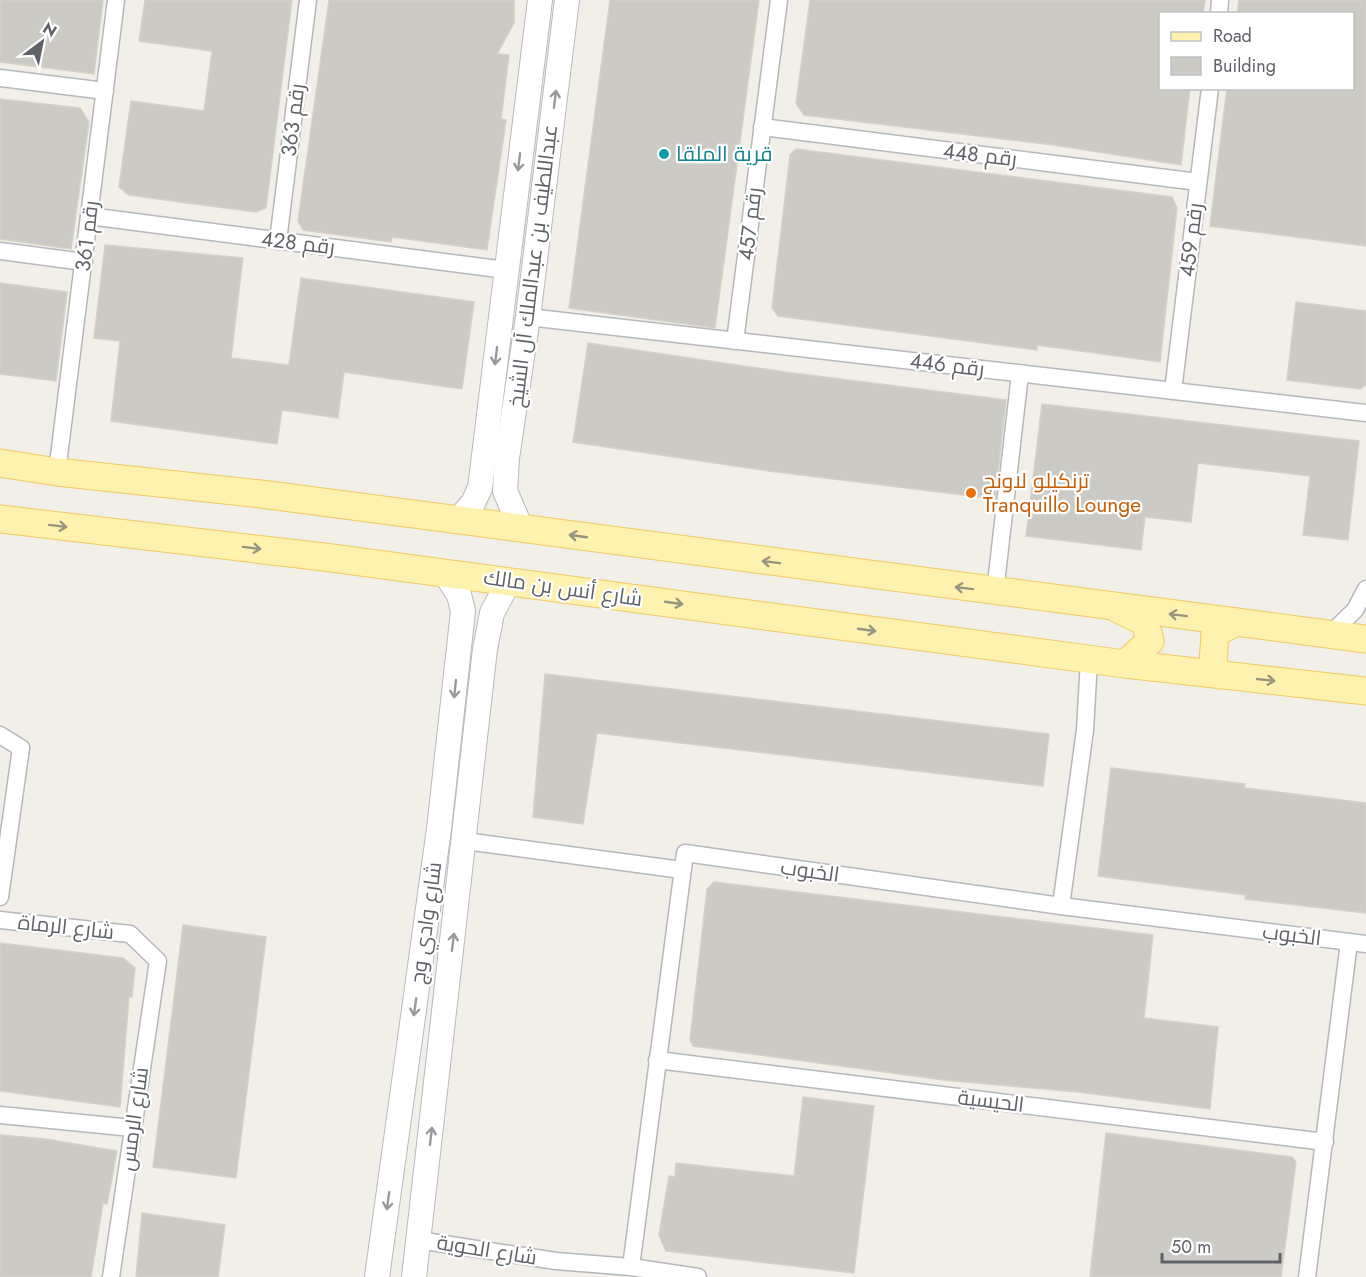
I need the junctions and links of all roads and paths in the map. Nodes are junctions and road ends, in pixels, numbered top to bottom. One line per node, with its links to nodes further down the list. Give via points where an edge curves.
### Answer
1 (116, 0): 8 (street, رقم 361)
2 (308, 0): 14 (street, رقم 363)
3 (540, 0): 12 (street, عبداللطيف بن عبدالملك آل الشيخ, one-way to 12)
4 (567, 0): 13 (street, عبداللطيف بن عبدالملك آل الشيخ, one-way to 4)
5 (779, 0): 9 (street, رقم 457)
6 (0, 78): 8 (street)
7 (1210, 90): 10 (street, رقم 459)
8 (105, 91): 11 (street, رقم 361)
9 (762, 127): 10 (street, رقم 448); 19 (street, رقم 457)
10 (1198, 182): 21 (street, رقم 459)
11 (89, 216): 14 (street, رقم 428); 16 (street, رقم 361)
12 (512, 223): 13 (street); 17 (street, عبداللطيف بن عبدالملك آل الشيخ)
13 (539, 226): 18 (street, عبداللطيف بن عبدالملك آل الشيخ)
14 (278, 241): 17 (street, رقم 428)
15 (0, 251): 16 (street)
16 (84, 262): 25 (street, رقم 361)
17 (506, 270): 23 (street, عبداللطيف بن عبدالملك آل الشيخ, one-way to 23)
18 (528, 317): 19 (street, رقم 446); 23 (street, عبداللطيف بن عبدالملك آل الشيخ)
19 (735, 340): 20 (street, رقم 446)
20 (1020, 374): 21 (street, رقم 446); 32 (street)
21 (1173, 391): 22 (street, رقم 446)
22 (1366, 414)
23 (498, 444): 27 (street, عبداللطيف بن عبدالملك آل الشيخ, via 473,503); 28 (street, عبداللطيف بن عبدالملك آل الشيخ, via 505,491)
24 (0, 463): 25 (main road)
25 (57, 472): 27 (main road)
26 (0, 519): 29 (main road, شارع أنس بن مالك, one-way to 29)
27 (457, 521): 28 (main road)
28 (521, 528): 32 (main road, one-way to 28)
29 (445, 573): 30 (main road, شارع أنس بن مالك); 37 (street, شارع وادي وج, via 462,603)
30 (509, 581): 38 (street, شارع وادي وج, via 492,613); 39 (main road, شارع أنس بن مالك, one-way to 39)
31 (1366, 588): 35 (street, via 1351,615)
32 (995, 592): 33 (main road)
33 (1112, 607): 34 (main road, one-way to 33); 40 (main road, via 1145,622 1150,640)
34 (1236, 622): 35 (main road); 41 (main road, via 1215,633 1213,664)
35 (1329, 634): 36 (main road)
36 (1366, 639)
37 (460, 646): 38 (street); 58 (street, شارع وادي وج, one-way to 58, via 439,829)
38 (485, 649): 44 (street, شارع وادي وج)
39 (1089, 660): 40 (main road, شارع أنس بن مالك); 47 (street)
40 (1125, 664): 41 (main road, شارع أنس بن مالك)
41 (1220, 675): 42 (main road, شارع أنس بن مالك, one-way to 42)
42 (1366, 691)
43 (0, 735): 46 (street, via 21,748)
44 (465, 841): 45 (street); 55 (street, شارع وادي وج, one-way to 44)
45 (682, 870): 47 (street, الخبوب, via 685,853); 51 (street)
46 (0, 897)
47 (1061, 906): 49 (street, الخبوب)
48 (0, 920): 50 (street, شارع الرماة, via 130,934)
49 (1358, 943): 54 (street, الخبوب)
50 (158, 961): 53 (street, شارع الرمس)
51 (657, 1060): 54 (street, الحيسية); 56 (street)
52 (0, 1115): 53 (street)
53 (132, 1128): 57 (street, شارع الرمس)
54 (1325, 1142): 61 (street, الخبوب)
55 (418, 1240): 56 (street, شارع الحوية, via 556,1261); 59 (street, شارع وادي وج)
56 (631, 1267): 60 (street, شارع الحوية)
57 (111, 1277)
58 (377, 1277)
59 (414, 1277)
60 (698, 1277)
61 (1307, 1277)

